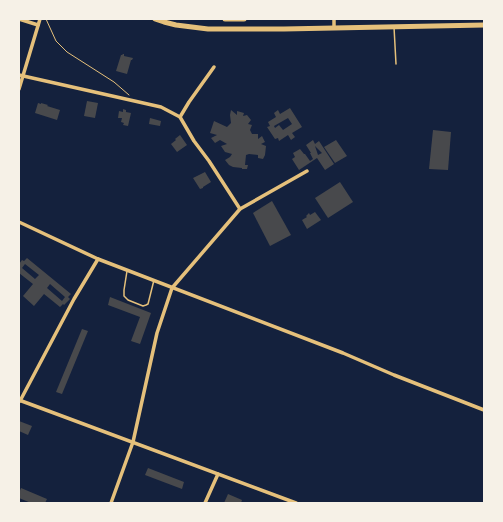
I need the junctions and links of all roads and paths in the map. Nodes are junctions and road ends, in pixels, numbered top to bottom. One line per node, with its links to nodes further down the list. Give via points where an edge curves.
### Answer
1 (19, 19): 8 (street)
2 (40, 19): 8 (street)
3 (46, 19): 16 (path, via 56,41 67,52 114,82)
4 (155, 19): 10 (main road, via 176,25 208,29)
5 (225, 19): 6 (main road)
6 (244, 19)
7 (334, 19): 10 (street)
8 (38, 25): 14 (street)
9 (484, 25): 11 (main road)
10 (334, 27): 11 (main road)
11 (394, 27): 12 (lane)
12 (396, 64)
13 (214, 67): 17 (street)
14 (21, 75): 15 (street); 16 (street)
15 (19, 89)
16 (136, 102): 17 (street, via 161,107)
17 (180, 117): 19 (street)
18 (307, 171): 19 (street)
19 (240, 208): 24 (street)
20 (19, 222): 21 (street)
21 (98, 259): 22 (street); 25 (street)
22 (127, 270): 23 (street); 23 (lane, via 124,296 143,306 148,304)
23 (154, 280): 24 (street)
24 (172, 288): 26 (street); 27 (street, via 157,333)
25 (19, 400): 27 (street)
26 (484, 410)
27 (133, 442): 28 (street); 29 (street)
28 (218, 474): 30 (street); 31 (street)
29 (111, 503)
30 (205, 503)
31 (296, 503)

